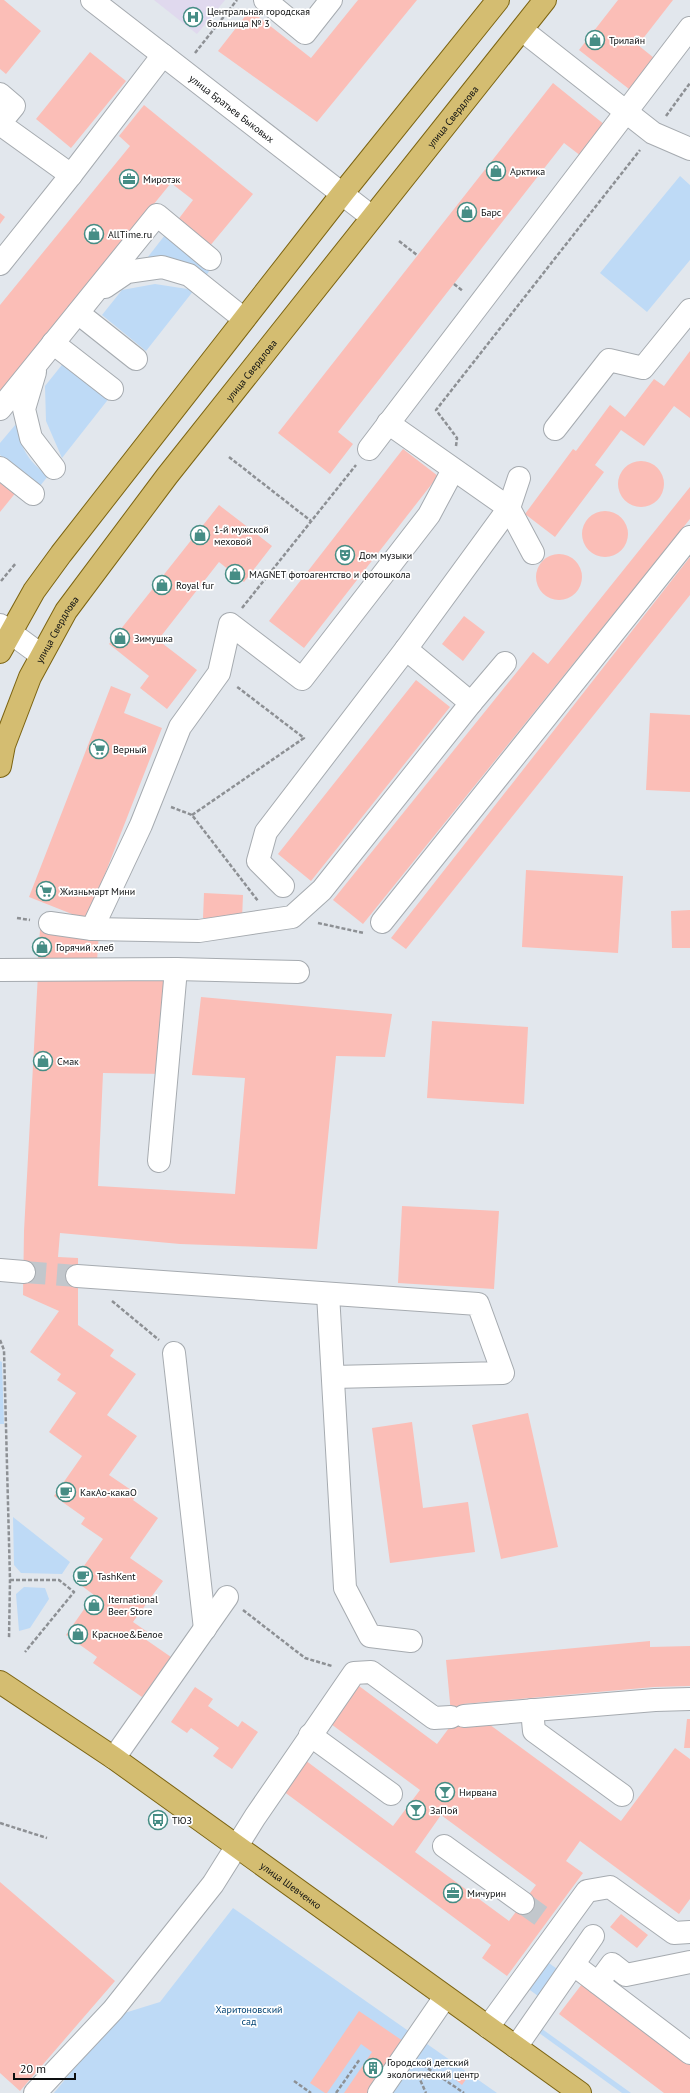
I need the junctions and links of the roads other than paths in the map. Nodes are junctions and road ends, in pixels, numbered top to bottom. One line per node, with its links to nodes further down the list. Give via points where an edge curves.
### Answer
1 (92, 0): 8 (street, улица Братьев Быковых)
2 (265, 0): 3 (street, via 305,33)
3 (331, 0)
4 (498, 0): 14 (main road)
5 (545, 0): 7 (main road, улица Свердлова)
6 (690, 28): 10 (street)
7 (522, 30): 10 (street); 15 (main road, улица Свердлова)
8 (163, 55): 13 (street); 14 (street, улица Братьев Быковых)
9 (0, 94): 11 (street, via 14,106)
10 (626, 110): 12 (street, via 653,133); 27 (street)
11 (0, 124): 13 (street)
12 (690, 149)
13 (71, 176): 17 (street)
14 (342, 194): 15 (street, улица Братьев Быковых); 21 (main road)
15 (372, 217): 40 (main road, улица Свердлова, via 92,575 66,611)
16 (210, 259): 18 (street, via 158,215)
17 (0, 264)
18 (93, 295): 20 (street); 21 (street, via 127,272 162,267 189,274)
19 (690, 310): 28 (street, via 643,368 609,360)
20 (78, 313): 22 (street); 23 (street)
21 (244, 319): 38 (main road, via 61,554)
22 (54, 343): 24 (street); 25 (street)
23 (136, 359)
24 (39, 361): 26 (street); 31 (street, via 24,409 30,438)
25 (112, 389)
26 (0, 409)
27 (388, 423): 29 (street); 32 (street)
28 (555, 429)
29 (369, 449)
30 (0, 468): 34 (street)
31 (54, 468)
32 (453, 470): 35 (street); 47 (street, via 430,515 302,679 230,624 219,673 180,727 151,799)
33 (519, 478): 35 (street)
34 (33, 494)
35 (510, 508): 37 (street); 39 (street)
36 (690, 537): 45 (street)
37 (533, 553)
38 (3, 636): 40 (street)
39 (406, 649): 42 (street); 44 (street, via 266,832 258,861)
40 (41, 655): 43 (main road, улица Свердлова, via 4,745)
41 (505, 663): 42 (street)
42 (471, 702): 47 (street, via 322,890 283,919 199,931)
43 (0, 766)
44 (283, 886)
45 (382, 922)
46 (50, 923): 47 (street)
47 (92, 929)
48 (176, 969): 49 (street); 50 (street); 51 (street)
49 (0, 970)
50 (298, 972)
51 (159, 1160)
52 (0, 1270): 53 (street)
53 (24, 1272)
54 (77, 1276): 55 (street)
55 (328, 1294): 57 (street); 57 (street, via 478,1304 503,1373)
56 (174, 1353): 59 (street)
57 (333, 1377): 60 (street, via 345,1588 370,1636)
58 (227, 1597): 59 (street)
59 (205, 1629): 65 (street)
60 (411, 1642)
61 (0, 1682): 65 (main road, улица Шевченко)
62 (690, 1699): 63 (street)
63 (532, 1710): 64 (street, via 434,1718 371,1672 354,1672); 67 (street, via 534,1731)
64 (310, 1735): 66 (street); 68 (street)
65 (114, 1758): 68 (main road, улица Шевченко)
66 (392, 1794)
67 (622, 1795)
68 (237, 1846): 76 (main road, улица Шевченко); 80 (street, via 213,1884 113,2010)
69 (444, 1846): 70 (street)
70 (523, 1903)
71 (690, 1932): 77 (street, via 674,1933 610,1887 587,1891 554,1925)
72 (593, 1936): 74 (street)
73 (690, 1962): 75 (street, via 626,1974 612,1964)
74 (574, 1965): 75 (street); 78 (street)
75 (598, 1983): 79 (street)
76 (445, 1997): 77 (main road, улица Шевченко); 81 (street)
77 (488, 2027): 78 (main road, улица Шевченко)
78 (516, 2047): 82 (main road, улица Шевченко)
79 (690, 2053)
80 (35, 2093)
81 (379, 2093)
82 (580, 2093)

